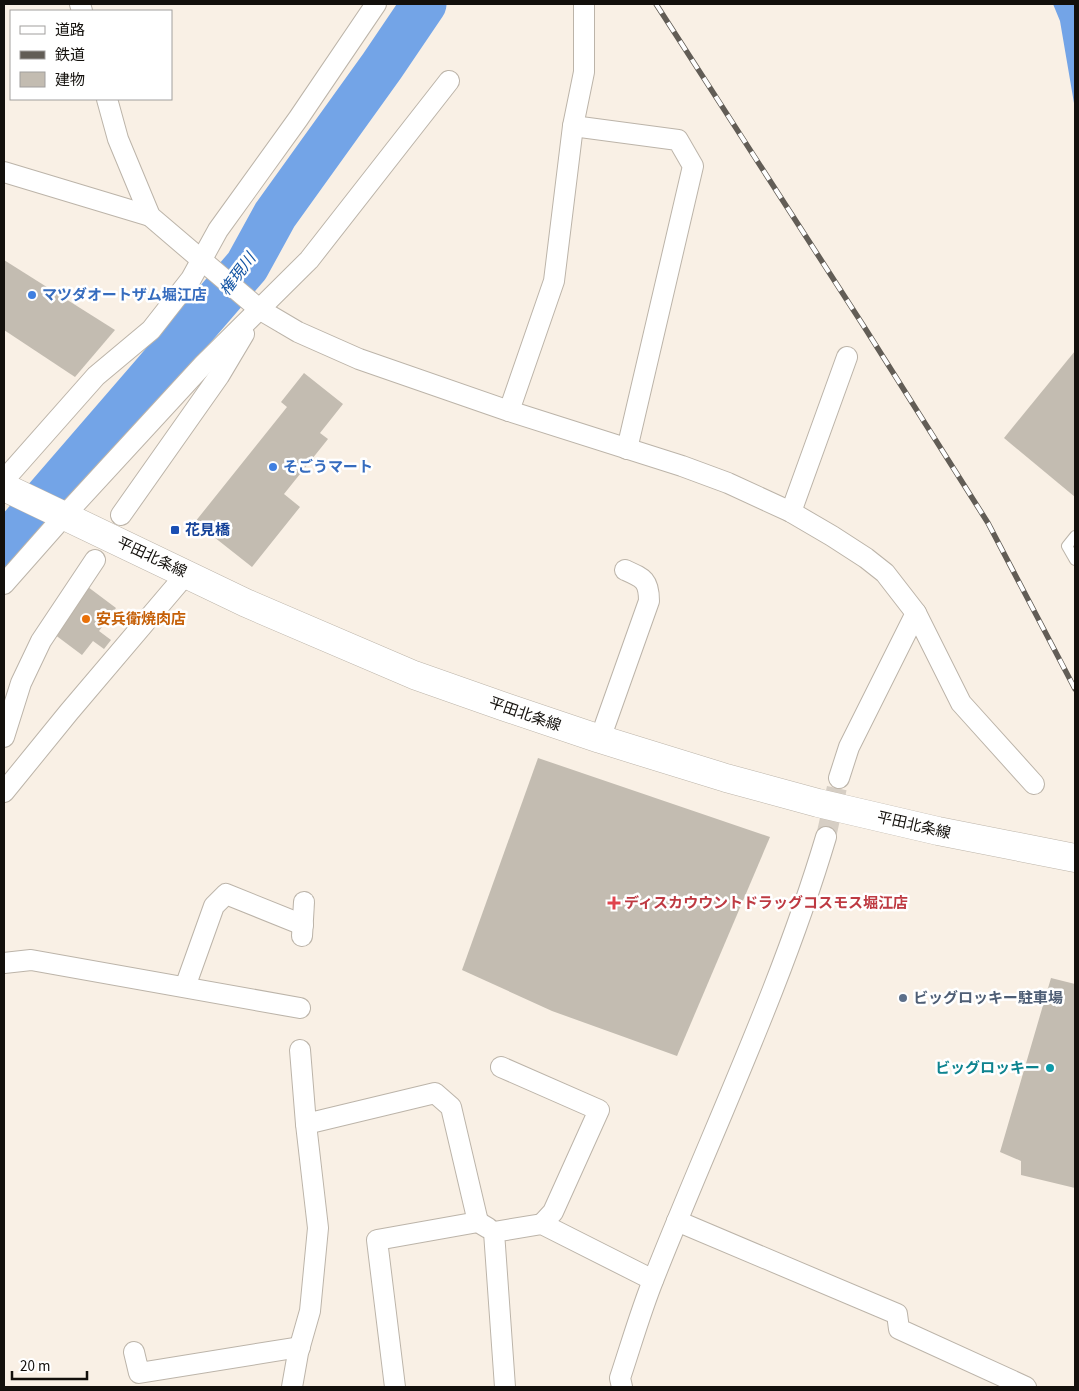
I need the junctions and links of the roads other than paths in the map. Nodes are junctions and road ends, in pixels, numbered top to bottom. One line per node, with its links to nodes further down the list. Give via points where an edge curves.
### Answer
1 (376, 4): 8 (street, via 218,230)
2 (584, 4): 5 (street, via 584,72)
3 (449, 81): 9 (street, via 309,260)
4 (107, 100): 7 (street, via 118,139)
5 (573, 126): 11 (street, via 554,281); 12 (street, via 678,140 692,166)
6 (4, 172): 7 (street)
7 (150, 216): 8 (street)
8 (206, 263): 9 (street); 13 (street, via 150,330 96,376)
9 (252, 303): 11 (street, via 298,332 359,359); 15 (street, via 204,364); 16 (street, via 219,376)
10 (847, 356): 14 (street)
11 (508, 411): 12 (street)
12 (626, 449): 14 (street, via 682,466)
13 (6, 486): 15 (main road, 平田北条線)
14 (791, 512): 23 (street, via 885,573)
15 (61, 514): 21 (main road, 平田北条線); 22 (street)
16 (121, 515)
17 (1075, 536): 19 (lane, via 1067,546)
18 (95, 560): 24 (street, via 40,641 21,683)
19 (1075, 560)
20 (625, 570): 25 (street, via 643,578 649,589 649,601)
21 (187, 573): 25 (main road, 平田北条線, via 246,603 414,675); 28 (street)
22 (4, 584)
23 (916, 613): 26 (street, via 849,746); 27 (street, via 961,703)
24 (4, 737)
25 (600, 739): 30 (main road, 平田北条線, via 818,803)
26 (839, 778)
27 (1034, 784)
28 (4, 792)
29 (826, 837): 38 (street, via 767,1004)
30 (1075, 858)
31 (304, 902): 33 (street, via 303,930 226,894 214,906)
32 (4, 963): 33 (street, via 31,960)
33 (185, 987): 34 (street)
34 (300, 1008)
35 (300, 1050): 37 (street)
36 (501, 1067): 39 (street, via 599,1110 553,1212)
37 (306, 1124): 40 (street, via 435,1093 451,1107); 42 (street, via 318,1228 310,1311)
38 (677, 1221): 41 (street); 48 (street, via 897,1314 899,1329)
39 (542, 1224): 40 (street); 41 (street)
40 (486, 1227): 45 (street, via 376,1240); 46 (street)
41 (653, 1280): 47 (street, via 620,1378)
42 (300, 1347): 43 (street, via 140,1373); 44 (street)
43 (134, 1352)
44 (292, 1387)
45 (395, 1387)
46 (506, 1387)
47 (622, 1387)
48 (1026, 1387)

